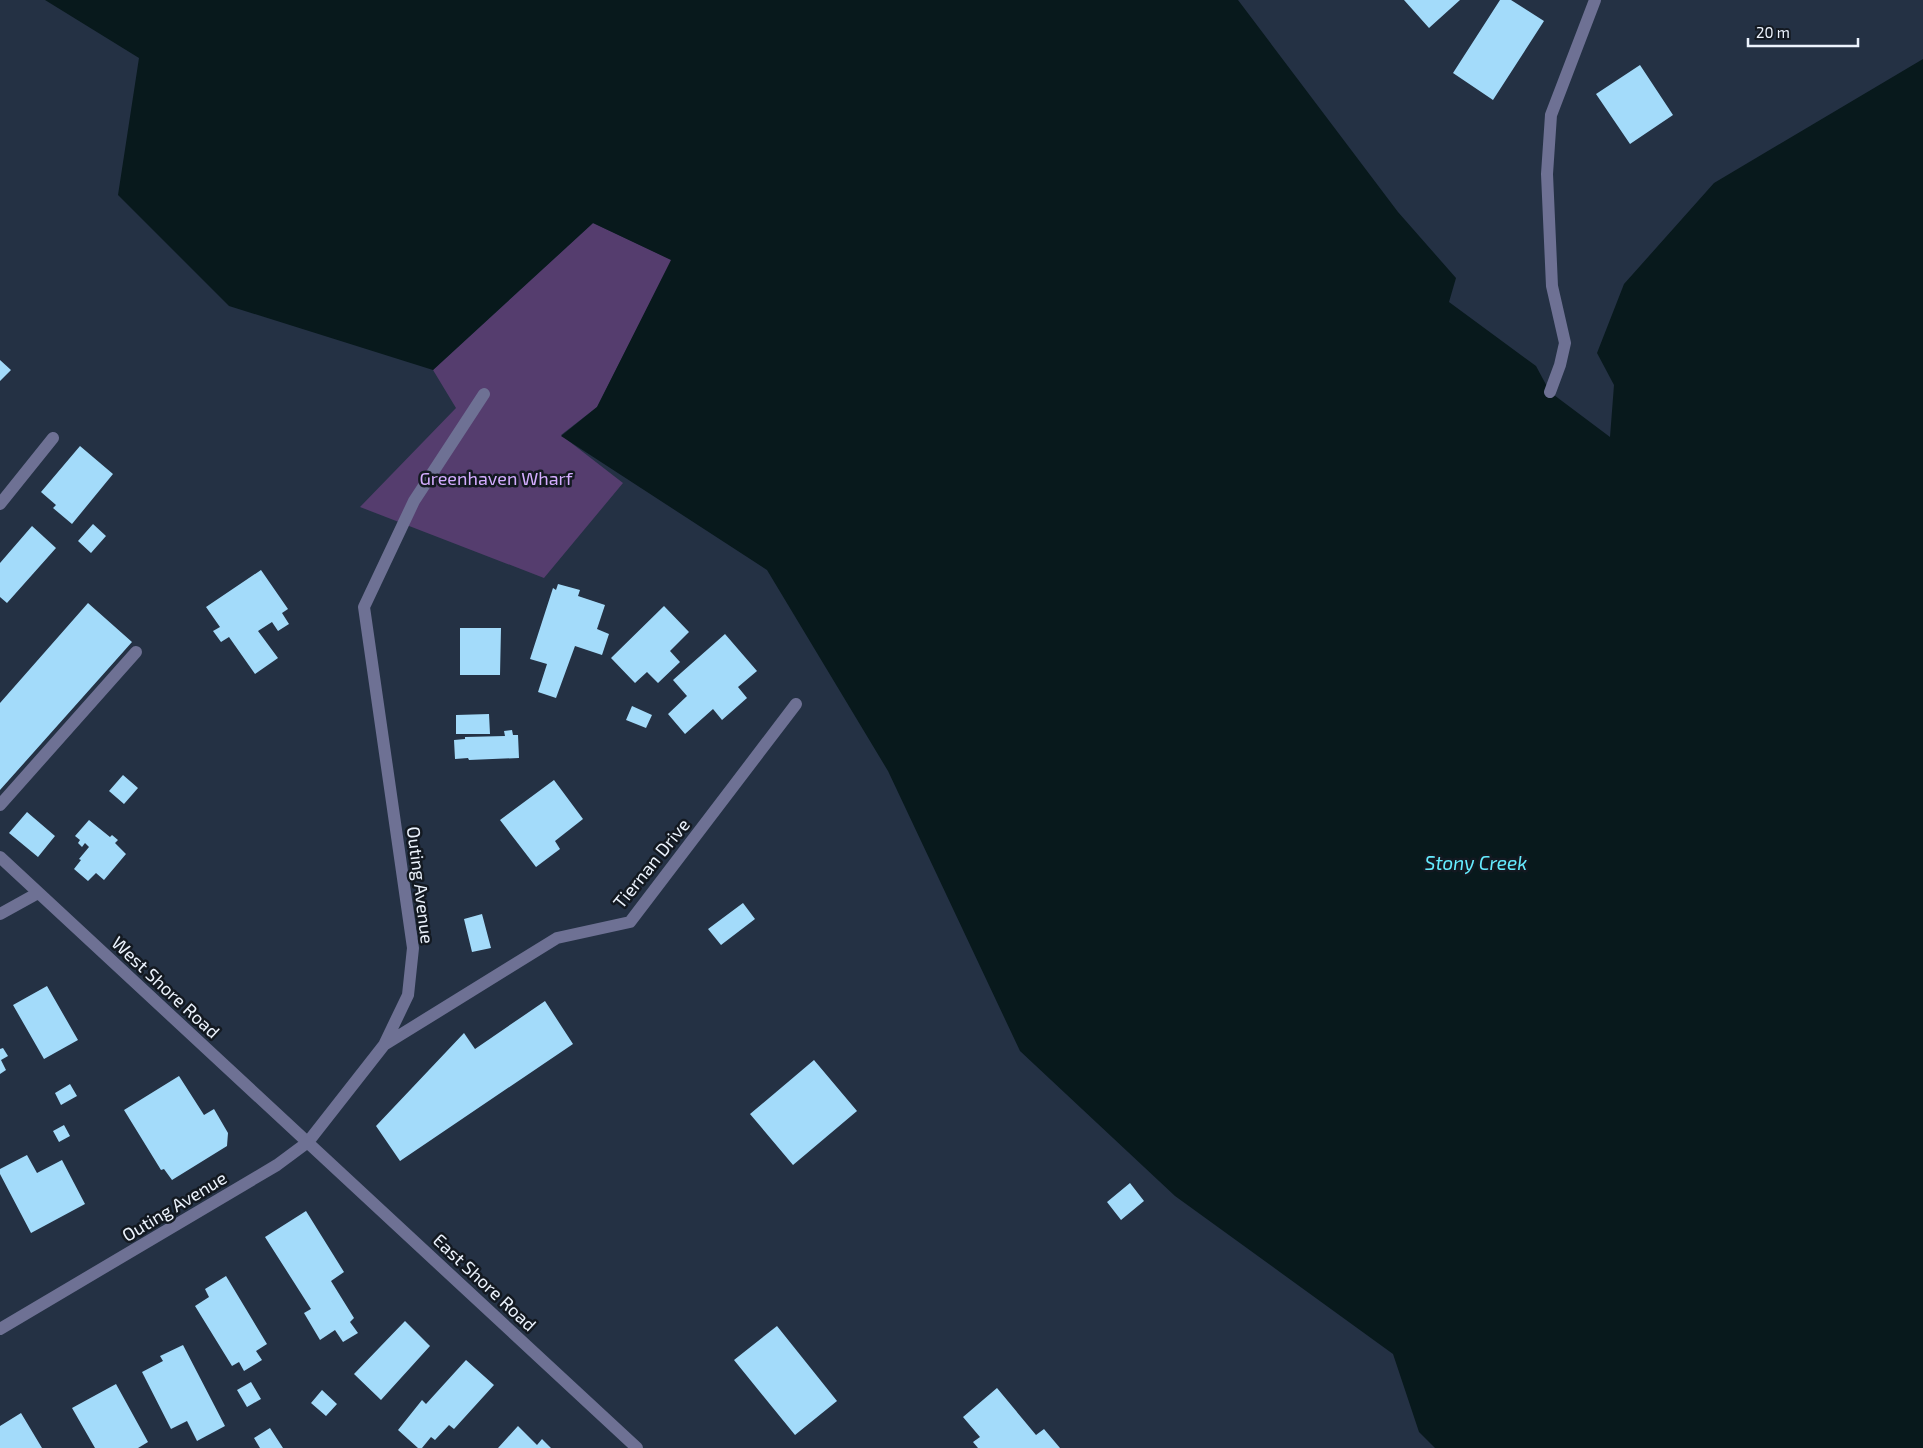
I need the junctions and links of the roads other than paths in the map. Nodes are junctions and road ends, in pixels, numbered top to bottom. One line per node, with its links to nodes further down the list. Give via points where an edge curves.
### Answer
1 (1595, 0): 2 (street, via 1551,115 1547,174 1552,286 1565,343)
2 (1550, 392)
3 (484, 394): 12 (street, Outing Avenue, via 414,501 364,607 413,948 408,995)
4 (53, 438): 5 (street)
5 (0, 504)
6 (136, 652): 8 (street)
7 (796, 704): 12 (street, Tiernan Drive, via 630,922 557,938)
8 (0, 804)
9 (0, 857): 10 (street, West Shore Road)
10 (38, 893): 11 (street); 13 (street, West Shore Road)
11 (0, 914)
12 (384, 1044): 13 (street, Outing Avenue)
13 (308, 1142): 14 (street, Outing Avenue, via 277,1165); 15 (street, East Shore Road)
14 (0, 1329)
15 (637, 1448)

